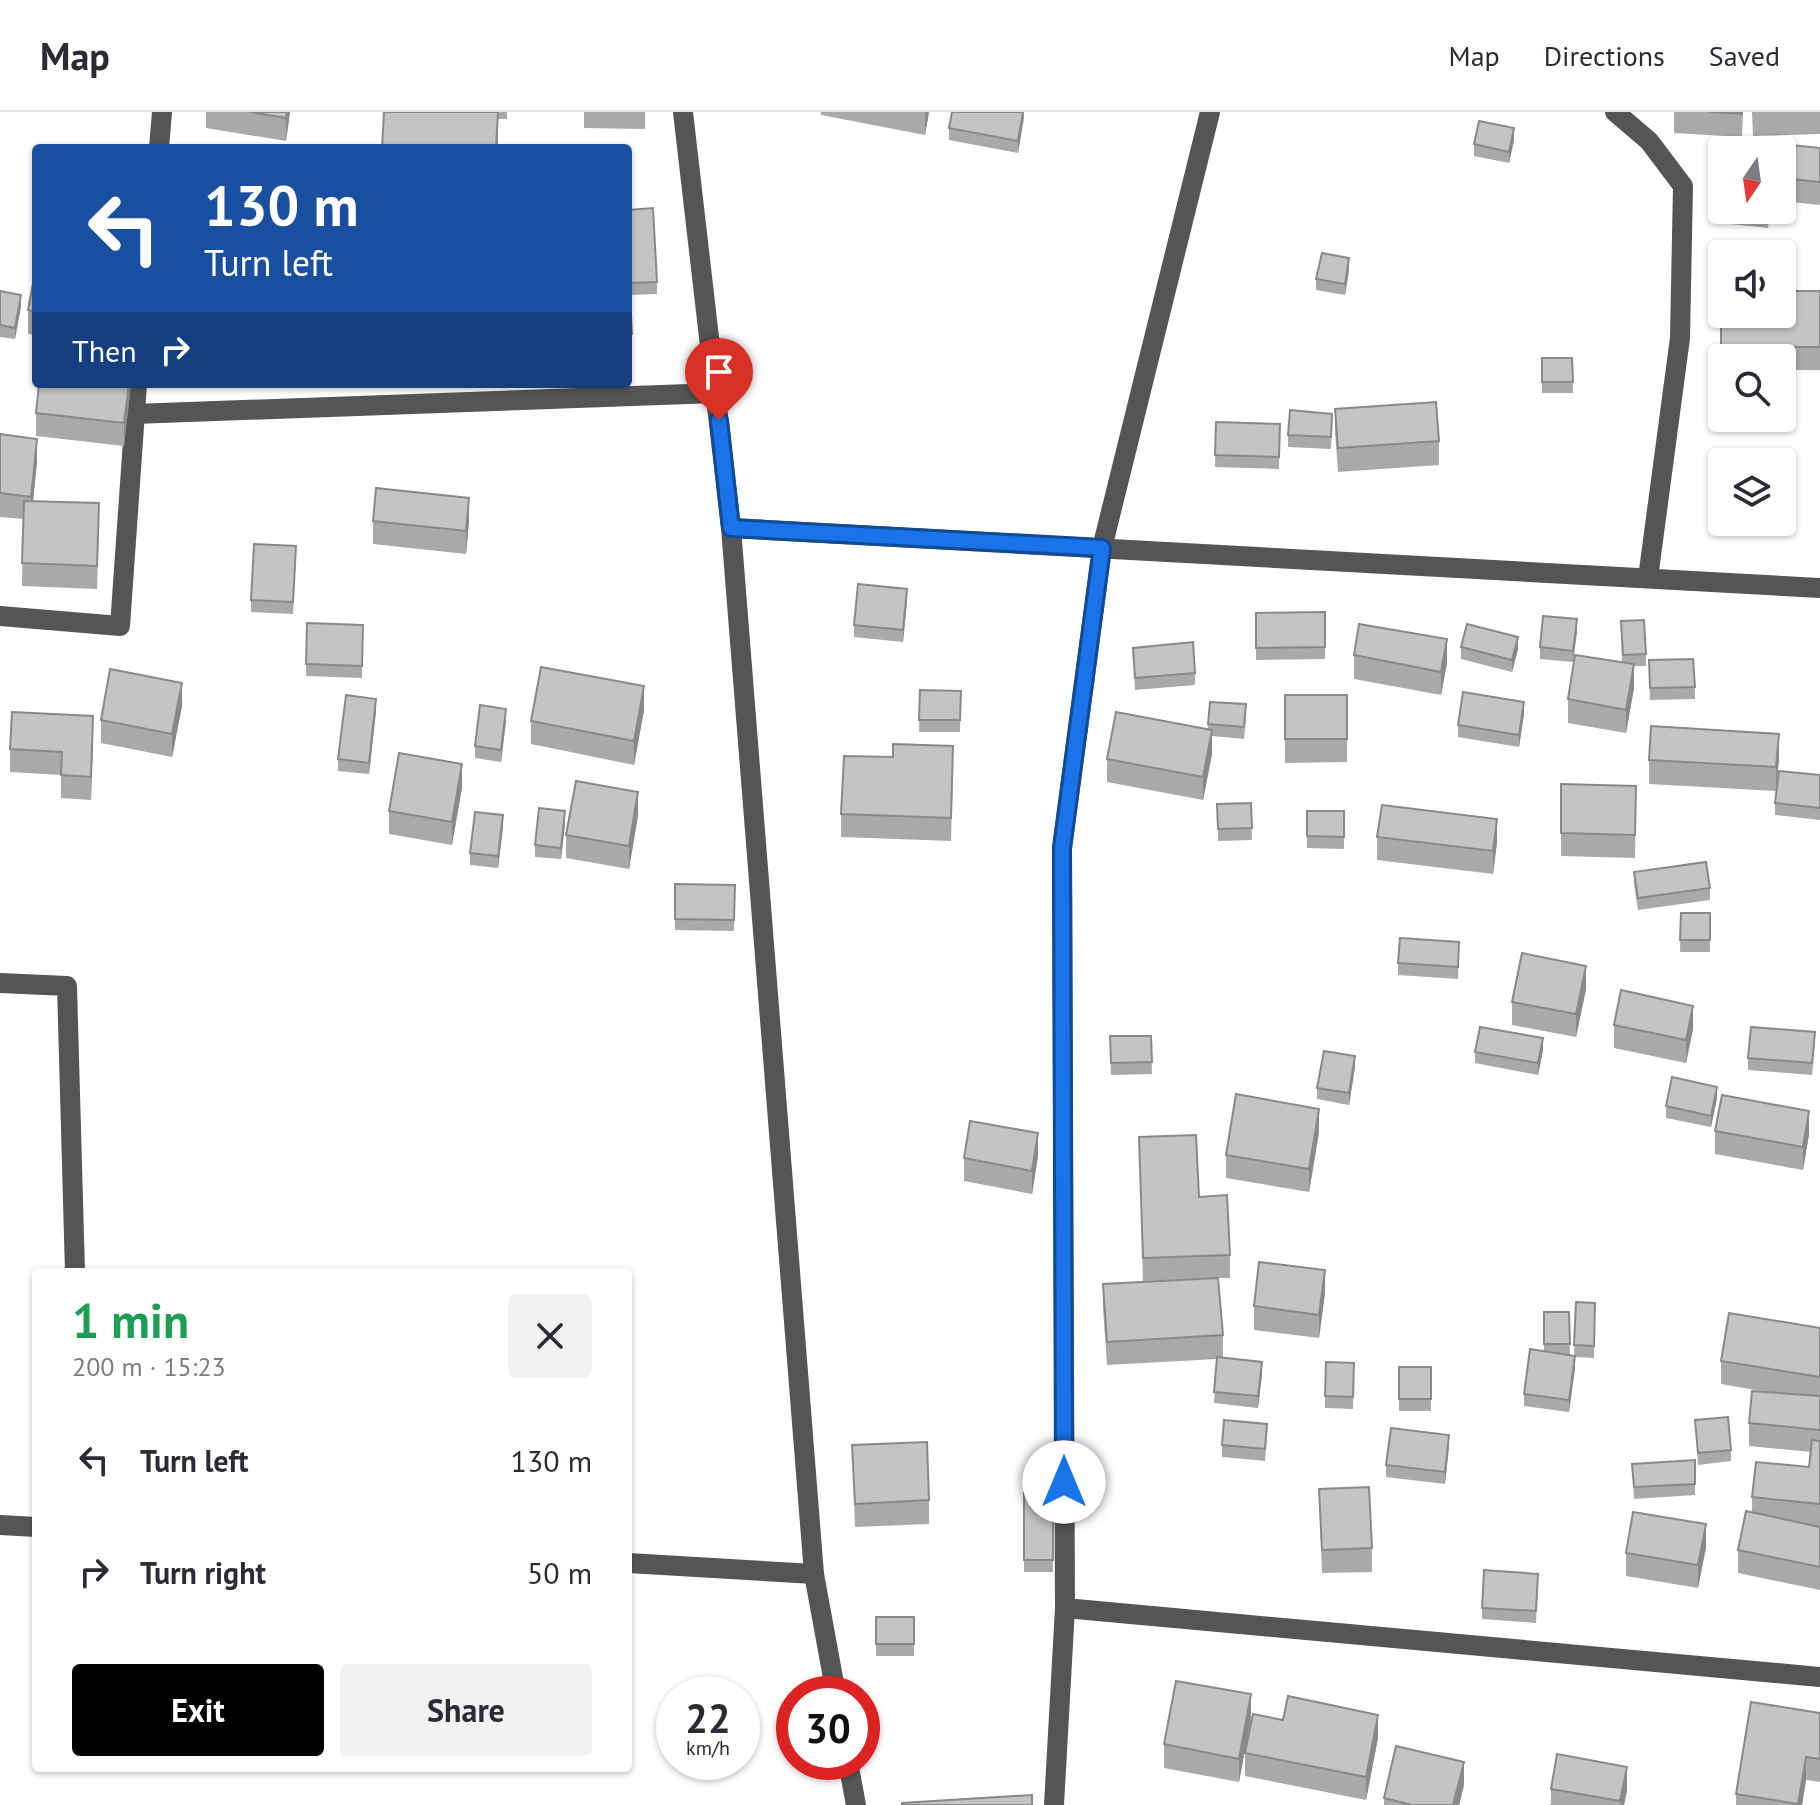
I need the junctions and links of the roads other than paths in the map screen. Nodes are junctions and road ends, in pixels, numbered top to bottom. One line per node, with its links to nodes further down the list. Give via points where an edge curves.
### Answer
1 (162, 112): 5 (street)
2 (683, 112): 7 (street)
3 (1210, 112): 10 (street)
4 (1615, 112): 11 (street, via 1649,141 1683,186 1680,338)
5 (159, 144)
6 (137, 388): 8 (street)
7 (716, 393): 8 (street); 9 (street)
8 (134, 414): 13 (street, via 120,626)
9 (731, 528): 10 (street); 19 (street)
10 (1102, 548): 11 (street); 20 (street, via 1062,848)
11 (1648, 578): 12 (street)
12 (1820, 588)
13 (0, 616)
14 (0, 983): 15 (street, via 67,986)
15 (75, 1268)
16 (0, 1525): 17 (street)
17 (32, 1527)
18 (632, 1563): 19 (street)
19 (814, 1574): 21 (street)
20 (1065, 1608): 22 (street); 25 (street)
21 (833, 1676)
22 (1820, 1677)
23 (851, 1780): 24 (street)
24 (856, 1805)
25 (1054, 1805)

